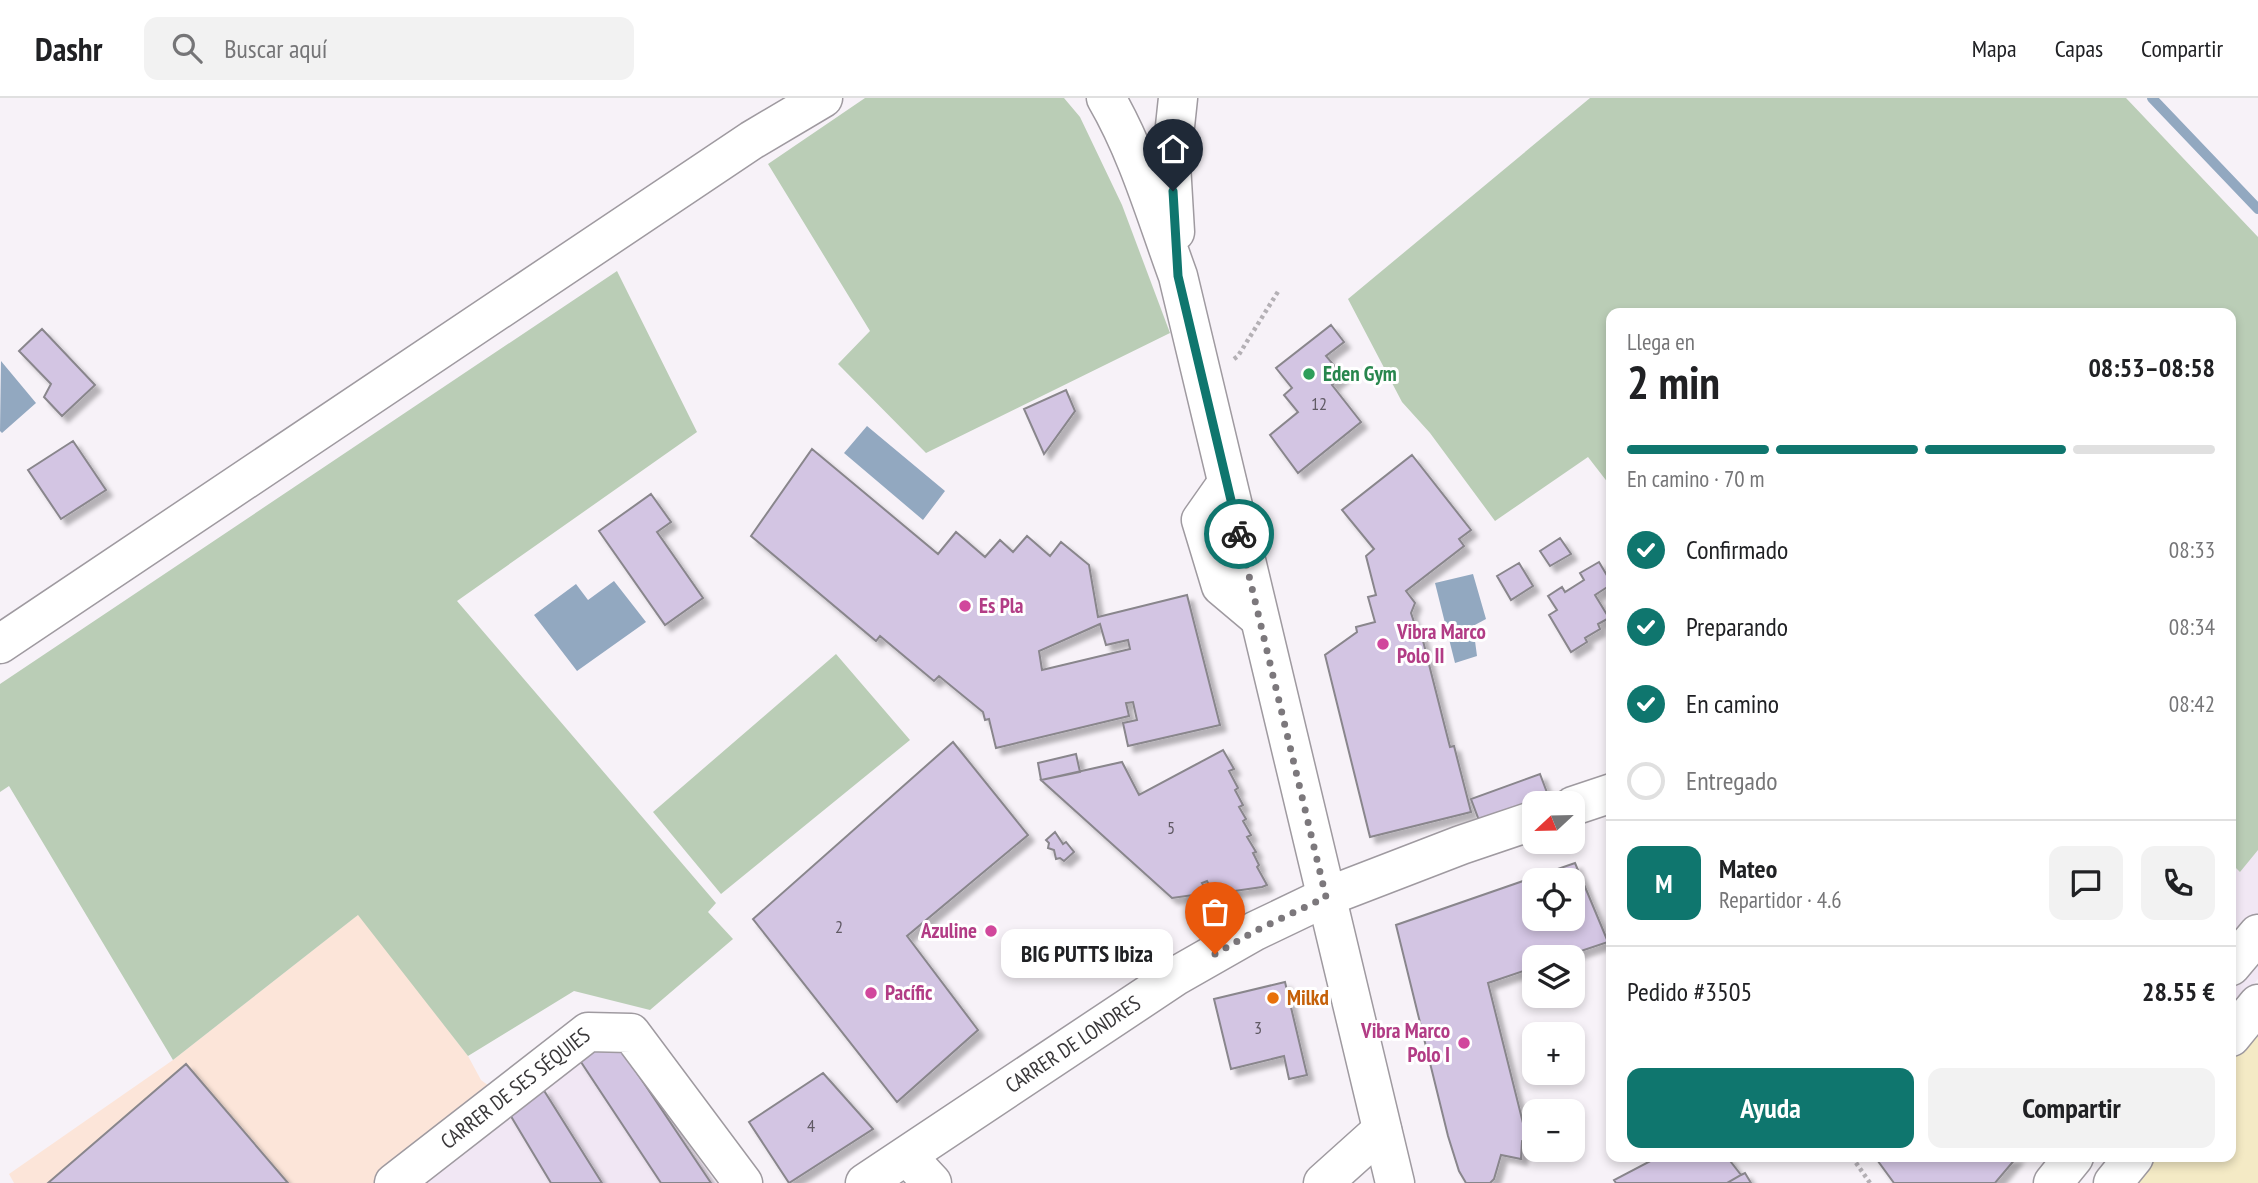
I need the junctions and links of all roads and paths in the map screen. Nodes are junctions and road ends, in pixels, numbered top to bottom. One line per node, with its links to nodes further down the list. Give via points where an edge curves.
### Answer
1 (801, 98): 5 (main road)
2 (823, 98): 5 (main road)
3 (1106, 98): 6 (main road, via 1142,174)
4 (1178, 98): 6 (main road, via 1171,164)
5 (752, 140): 9 (main road)
6 (1178, 276): 8 (main road)
7 (1279, 290): 8 (path, via 1238,356)
8 (1203, 384): 13 (main road)
9 (0, 644)
10 (1606, 795): 11 (main road)
11 (1586, 802)
12 (1522, 824): 13 (main road, CARRER DE LONDRES)
13 (1326, 897): 18 (main road); 22 (main road, CARRER DE LONDRES, via 1176,976)
14 (2258, 934): 15 (main road)
15 (2236, 960)
16 (2258, 1004): 17 (main road)
17 (2236, 1031)
18 (1382, 1130): 27 (main road); 28 (main road)
19 (1856, 1162): 23 (path)
20 (2070, 1162): 30 (main road)
21 (2130, 1162): 31 (main road)
22 (919, 1169): 26 (main road, CARRER DE LONDRES)
23 (1869, 1181): 29 (path)
24 (394, 1183): 25 (main road, CARRER DE SES SÉQUIES, via 588,1032 631,1033)
25 (743, 1183)
26 (865, 1183)
27 (1322, 1183)
28 (1395, 1183)
29 (1862, 1183)
30 (2053, 1183)
31 (2112, 1183)

